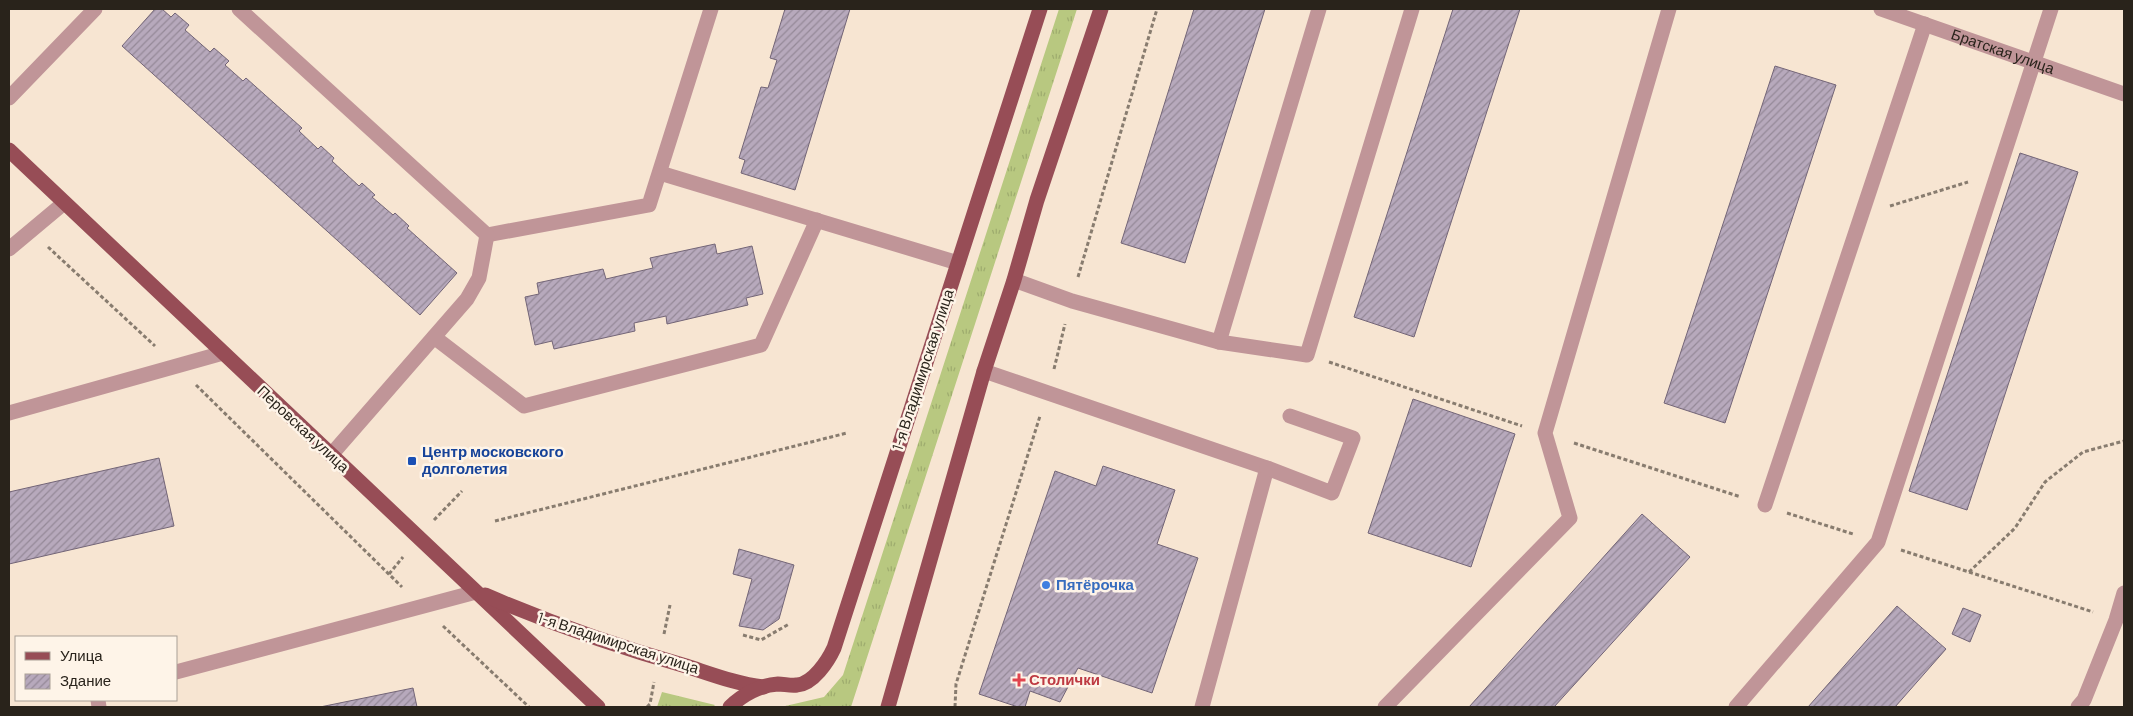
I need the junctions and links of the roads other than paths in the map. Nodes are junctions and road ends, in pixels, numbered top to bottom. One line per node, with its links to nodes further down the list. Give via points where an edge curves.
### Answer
1 (95, 9): 14 (street)
2 (239, 9): 19 (street)
3 (711, 9): 16 (street)
4 (1040, 9): 21 (main road, 1-я Владимирская улица)
5 (1101, 9): 22 (main road, via 1037,200)
6 (1319, 9): 24 (street)
7 (1412, 9): 24 (street, via 1307,355)
8 (1670, 9): 40 (street, via 1545,433 1570,518)
9 (1881, 9): 11 (street, Братская улица)
10 (2051, 9): 12 (street)
11 (1925, 24): 12 (street, Братская улица); 31 (street)
12 (2033, 62): 13 (street, Братская улица); 41 (street, via 1878,542)
13 (2124, 94)
14 (9, 98)
15 (9, 150): 17 (main road, Перовская улица)
16 (660, 173): 18 (street); 19 (street, via 649,205)
17 (64, 203): 20 (street); 25 (main road, Перовская улица)
18 (817, 220): 21 (street); 23 (street, via 761,345 524,406)
19 (487, 235): 23 (street, via 479,278)
20 (9, 249)
21 (958, 263): 35 (main road, 1-я Владимирская улица, via 829,659 799,686 778,684)
22 (1014, 280): 24 (street, via 1072,301); 26 (main road)
23 (434, 337): 29 (street)
24 (1219, 342)
25 (223, 353): 27 (street); 29 (main road, Перовская улица)
26 (984, 370): 30 (street); 38 (main road)
27 (9, 413)
28 (1290, 416): 30 (street, via 1353,438 1332,493)
29 (331, 455): 32 (main road, Перовская улица)
30 (1267, 468): 39 (street)
31 (1765, 505)
32 (476, 592): 34 (street); 35 (main road, 1-я Владимирская улица, via 571,630); 36 (main road, Перовская улица)
33 (2124, 593): 42 (street, via 2084,700)
34 (178, 671)
35 (763, 687): 37 (main road, 1-я Владимирская улица, via 738,699)
36 (598, 707)
37 (730, 707)
38 (888, 707)
39 (1202, 707)
40 (1385, 707)
41 (1736, 707)
42 (2078, 707)

